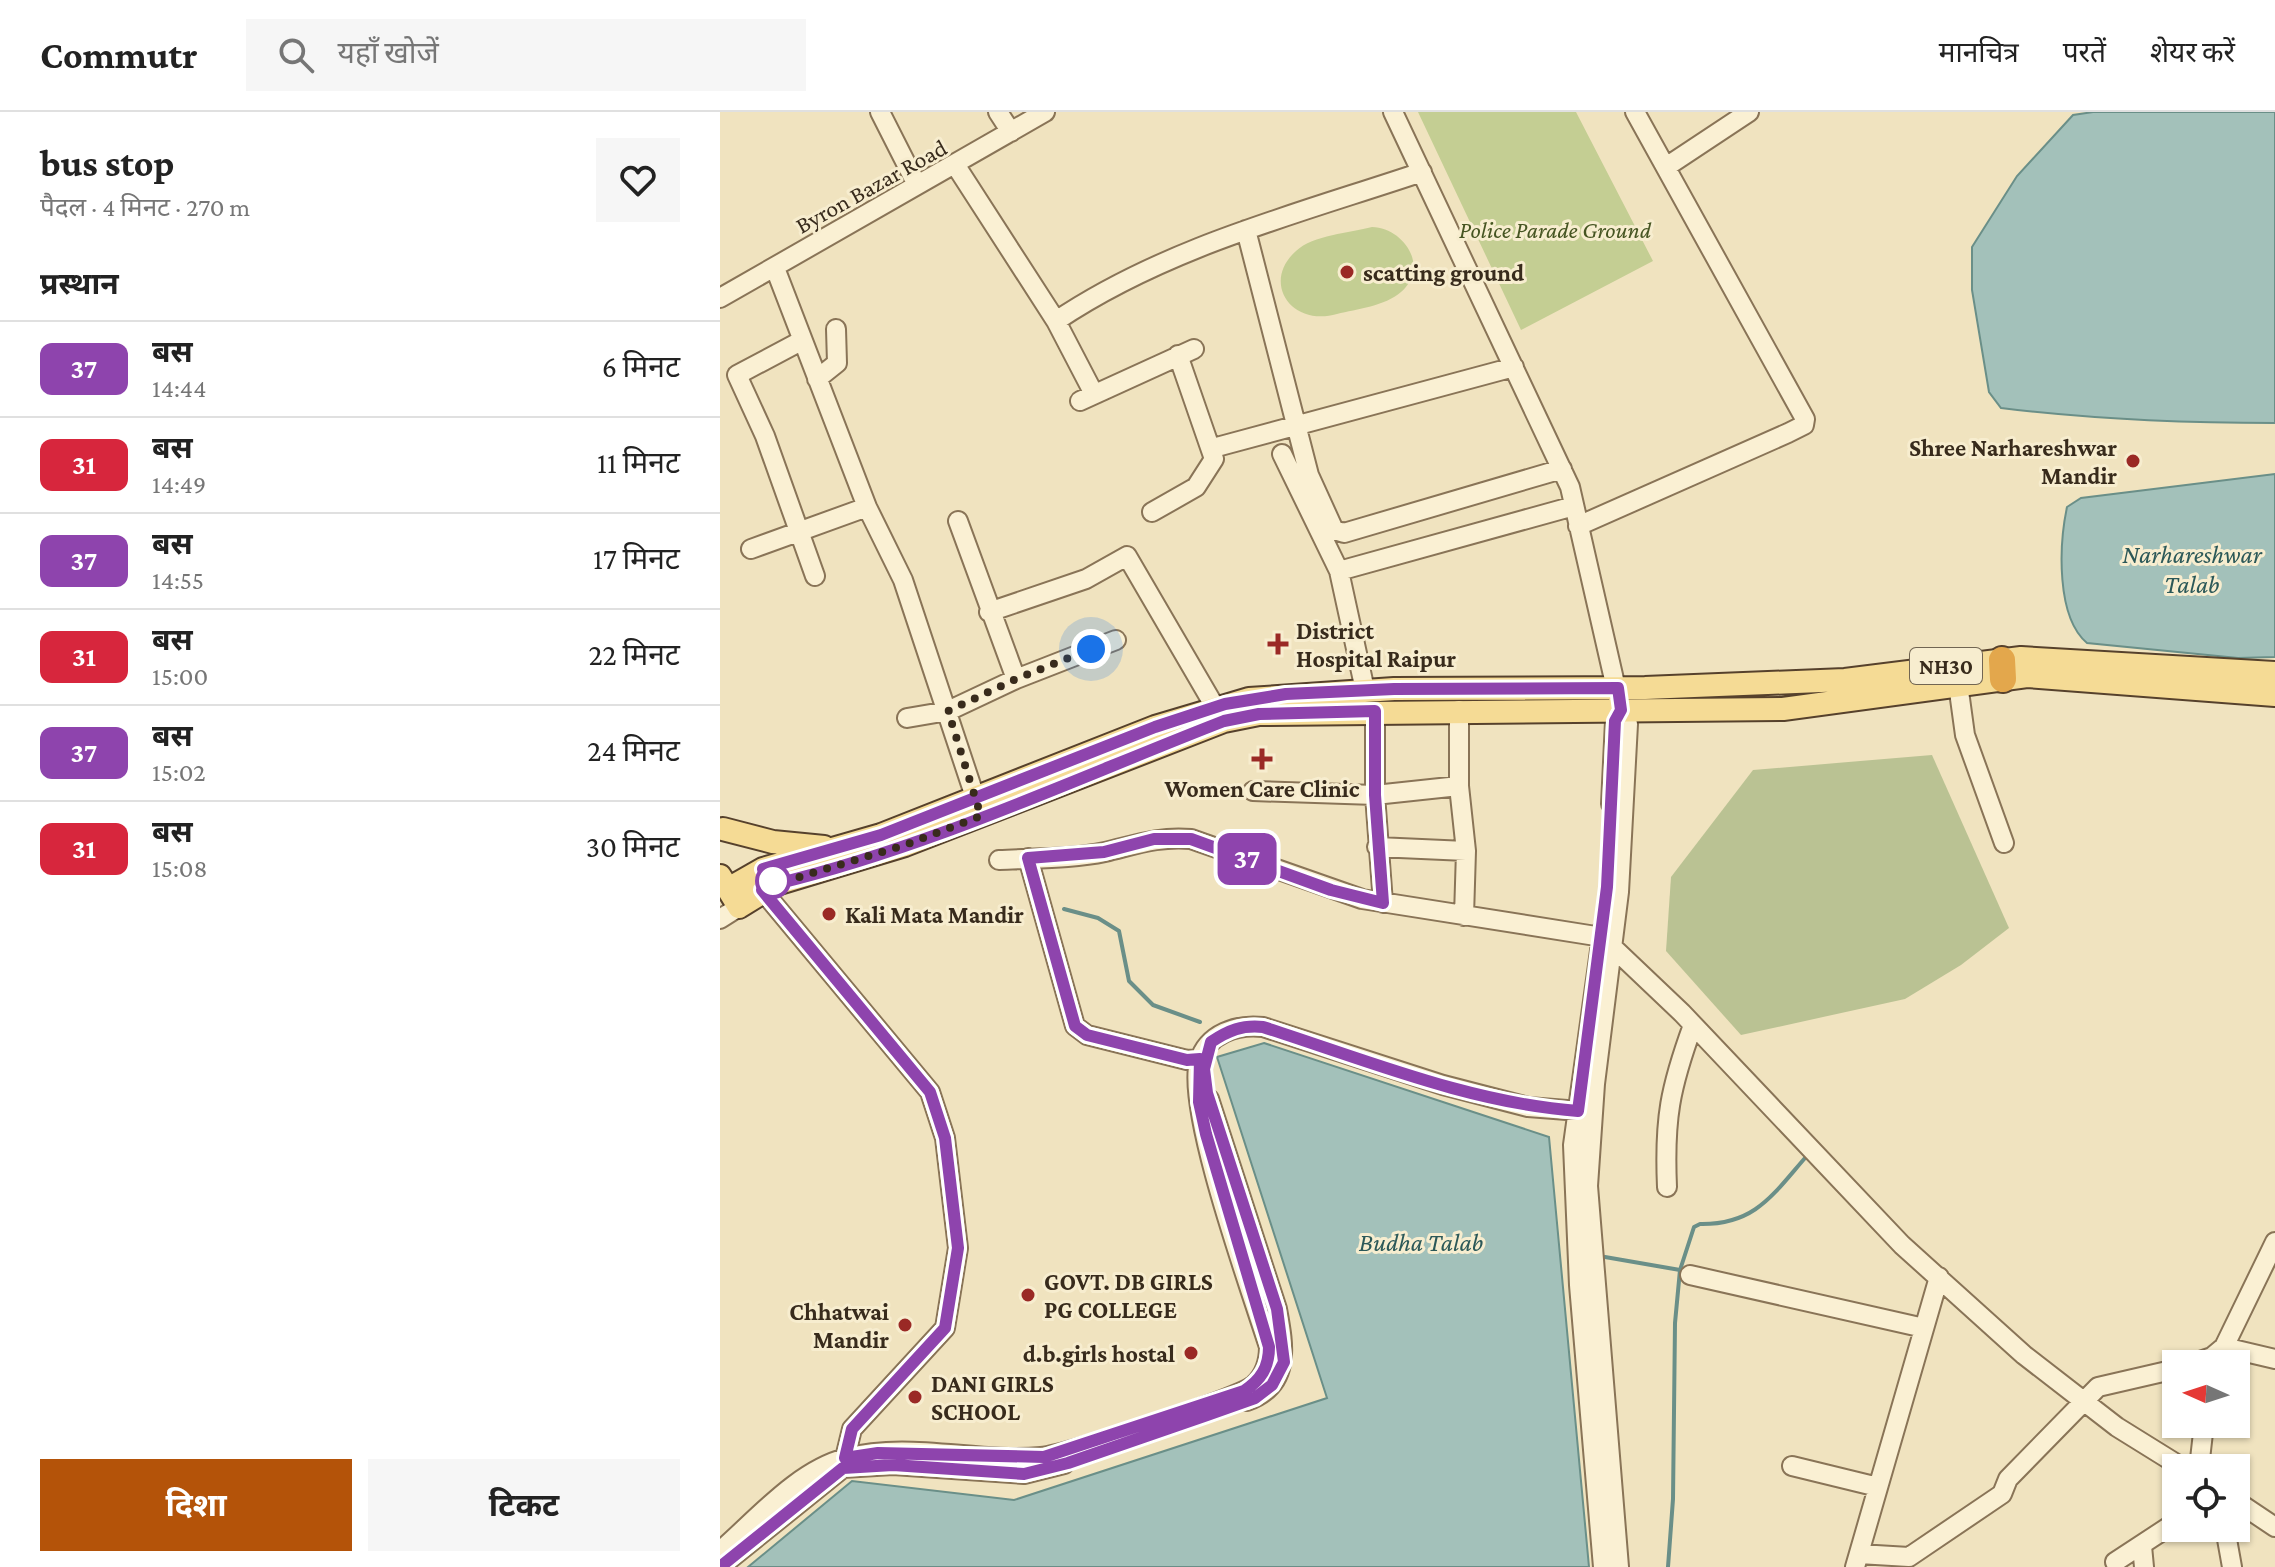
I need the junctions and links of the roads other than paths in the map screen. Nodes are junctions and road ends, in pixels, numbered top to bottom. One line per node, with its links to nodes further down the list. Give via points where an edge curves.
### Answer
1 (880, 112): 11 (street)
2 (998, 112): 7 (street)
3 (1045, 112): 7 (street, Byron Bazar Road)
4 (1393, 112): 10 (street)
5 (1635, 112): 9 (street)
6 (1749, 112): 9 (street)
7 (1011, 132): 8 (street, Byron Bazar Road)
8 (956, 166): 11 (street, Byron Bazar Road); 15 (street)
9 (1666, 167): 28 (street, via 1804,425)
10 (1422, 172): 12 (street); 18 (street)
11 (917, 185): 13 (street, Byron Bazar Road)
12 (1246, 230): 15 (street, via 1148,267); 20 (street)
13 (775, 268): 14 (street, Byron Bazar Road); 17 (street)
14 (720, 298)
15 (1056, 321): 21 (street, via 1087,398 1186,352)
16 (836, 329): 19 (street, via 837,363)
17 (801, 341): 19 (street); 29 (street, via 737,375)
18 (1514, 367): 20 (street); 23 (street)
19 (817, 379): 25 (street)
20 (1299, 425): 21 (street); 23 (street, via 1309,475 1325,516 1334,530 1344,533)
21 (1213, 448): 26 (street, via 1214,459 1196,487)
22 (1282, 454): 31 (street)
23 (1562, 469): 24 (street)
24 (1574, 506): 28 (street); 31 (street)
25 (867, 507): 29 (street); 44 (street, via 903,580)
26 (1152, 512)
27 (958, 521): 33 (street)
28 (1578, 526): 41 (street)
29 (801, 530): 30 (street); 32 (street)
30 (751, 549)
31 (1339, 571): 39 (street)
32 (815, 576)
33 (989, 612): 37 (street); 42 (street, via 1086,579 1127,556)
34 (1116, 640): 37 (street)
35 (2002, 670): 36 (main road, NH30, via 2079,659); 38 (main road, NH30); 40 (main road, NH30); 41 (main road, NH30)
36 (2275, 673)
37 (1016, 679): 44 (street)
38 (1958, 684): 41 (main road, NH30, via 1783,709); 52 (street, via 1965,735)
39 (1365, 690): 41 (main road, NH30); 42 (main road, NH30, via 1286,694)
40 (2275, 695)
41 (1620, 699): 43 (main road, NH30); 62 (street)
42 (1215, 707): 50 (main road, NH30, via 1155,727)
43 (1459, 710): 45 (main road, NH30); 47 (street)
44 (948, 711): 46 (street); 50 (street)
45 (1375, 711): 49 (street); 50 (main road, NH30, via 1259,714 1224,721)
46 (907, 718)
47 (1459, 786): 49 (street); 55 (street)
48 (1253, 791): 49 (street)
49 (1375, 795): 53 (street)
50 (978, 807): 54 (main road, NH30); 58 (main road, NH30, via 905,845)
51 (722, 828): 54 (main road, via 773,842); 58 (main road)
52 (2004, 843)
53 (1377, 847): 55 (street); 60 (street)
54 (836, 848): 58 (main road, NH30)
55 (1466, 851): 61 (street)
56 (1028, 858): 57 (street); 60 (street, via 1191,839 1331,890); 65 (street, via 1075,1026 1087,1035)
57 (999, 860)
58 (767, 881): 59 (main road, NH30); 78 (street, via 930,1092 945,1138 958,1248 945,1328 852,1429)
59 (725, 897)
60 (1383, 903): 61 (street)
61 (1464, 916): 62 (street)
62 (1608, 942): 63 (street); 66 (street)
63 (1693, 1025): 67 (street, via 1669,1101); 70 (street, via 1902,1245)
64 (1211, 1042): 65 (street); 66 (street, via 1246,1025 1263,1027 1443,1085 1528,1107); 78 (street, via 1204,1069 1207,1093 1283,1340 1284,1362 1272,1385 1255,1398 1024,1474)
65 (1200, 1059): 78 (street, via 1199,1102 1206,1134 1269,1347 1269,1360 1255,1384 1044,1457 878,1453)
66 (1585, 1111): 90 (street, via 1573,1145 1574,1211); 91 (street, via 1589,1228)
67 (1667, 1187)
68 (2275, 1242): 72 (street)
69 (1690, 1275): 71 (street)
70 (1939, 1277): 71 (street); 76 (street)
71 (1924, 1328): 80 (street)
72 (2224, 1350)
73 (2250, 1357): 74 (street)
74 (2275, 1359)
75 (2162, 1372): 76 (street, via 2098,1387)
76 (2082, 1400): 77 (street); 87 (street, via 2008,1479 2002,1494 1909,1557)
77 (2162, 1455)
78 (844, 1463): 86 (street, via 807,1475); 89 (street)
79 (1792, 1466): 80 (street)
80 (1878, 1487): 87 (street)
81 (2250, 1510): 82 (street)
82 (2275, 1527)
83 (2162, 1532): 85 (street)
84 (2228, 1542): 93 (street)
85 (2142, 1546): 88 (street); 92 (street)
86 (720, 1551)
87 (1857, 1561)
88 (2115, 1562)
89 (720, 1567)
90 (1603, 1567)
91 (1619, 1567)
92 (2144, 1567)
93 (2232, 1567)

